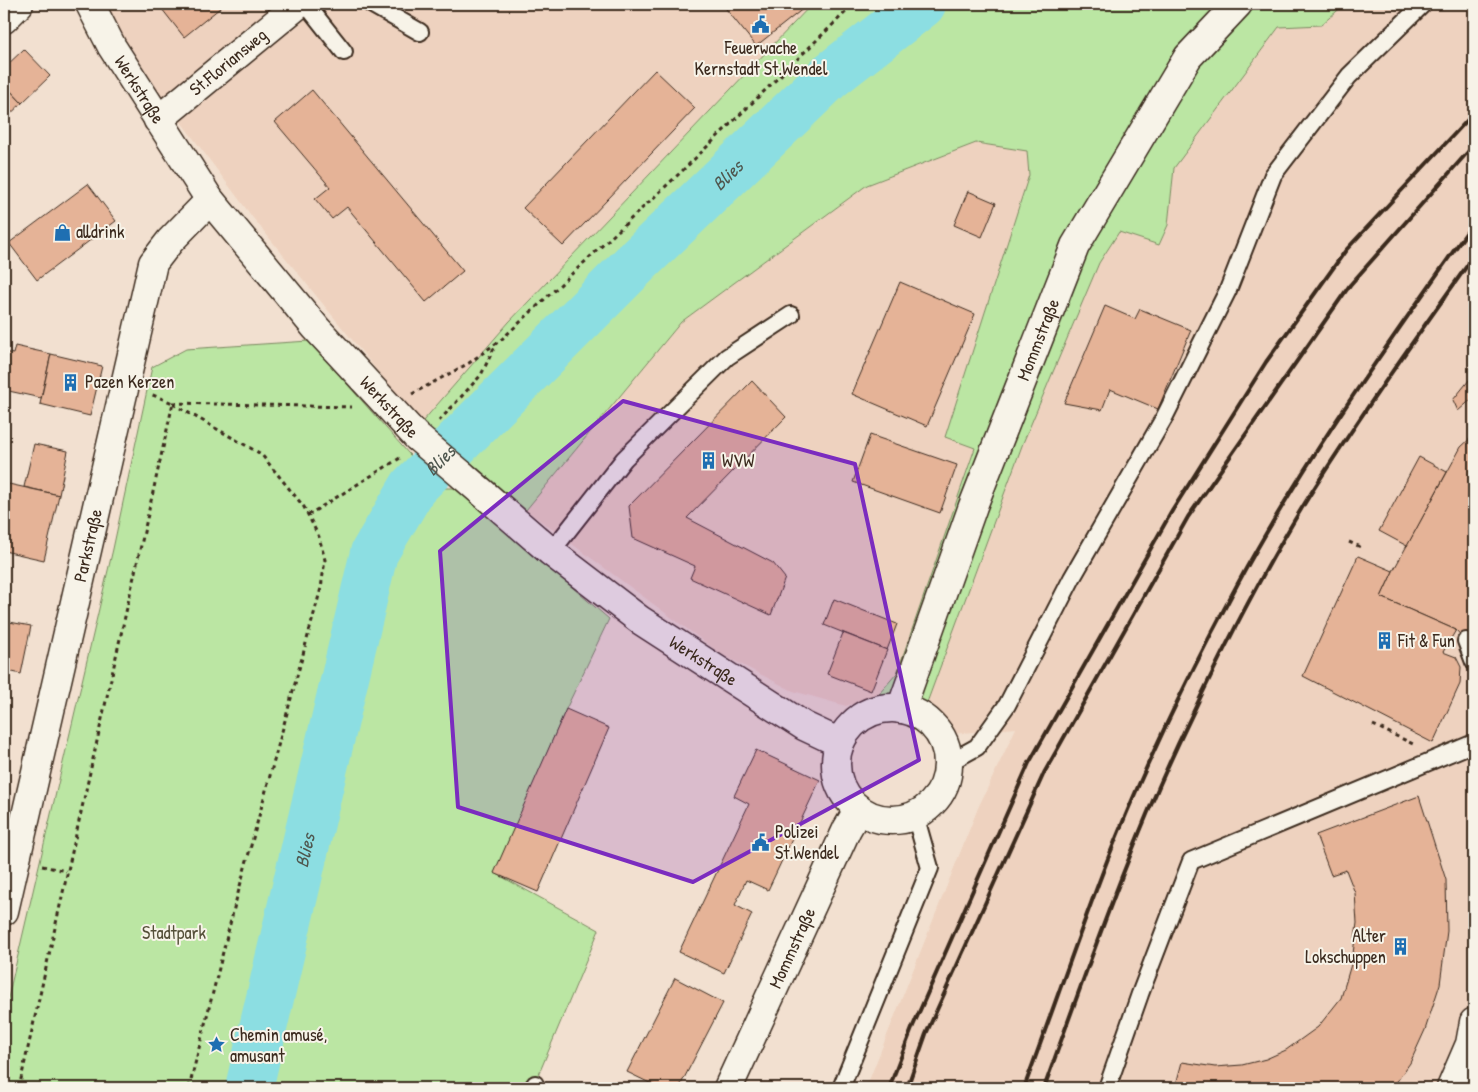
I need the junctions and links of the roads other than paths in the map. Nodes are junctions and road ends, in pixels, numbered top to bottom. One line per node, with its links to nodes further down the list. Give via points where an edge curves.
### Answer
1 (19, 4): 8 (street)
2 (90, 4): 11 (street, Werkstraße, via 112,47)
3 (299, 4): 11 (street, St.Floriansweg)
4 (306, 4): 10 (lane)
5 (371, 4): 9 (lane)
6 (1238, 4): 17 (street, Mommstraße, via 1188,58 1075,246 973,506)
7 (1423, 4): 20 (lane, via 1349,76 1273,176 1228,290 1164,418 1072,578 1007,705 977,747)
8 (4, 19)
9 (420, 32)
10 (344, 52)
11 (158, 120): 12 (street, Werkstraße)
12 (210, 200): 14 (street, Werkstraße, bridge, via 316,328 417,438); 23 (street, Parkstraße, via 153,263)
13 (791, 315): 14 (lane, via 727,357 713,370 624,459)
14 (551, 552): 19 (street, Werkstraße, via 640,620 804,726)
15 (1466, 641): 16 (lane)
16 (1474, 662)
17 (902, 709): 19 (street, via 886,709 860,718); 20 (street, via 917,714 938,733 944,742)
18 (1474, 743): 27 (lane, via 1191,862)
19 (840, 744): 21 (street, via 838,780)
20 (948, 763): 22 (street, via 947,775 938,796)
21 (858, 810): 22 (street, via 888,820); 25 (street, Mommstraße)
22 (915, 815): 26 (lane, via 930,868)
23 (5, 896)
24 (1474, 1022): 28 (street, via 1470,1044)
25 (728, 1088)
26 (841, 1088)
27 (1107, 1088)
28 (1452, 1088)

